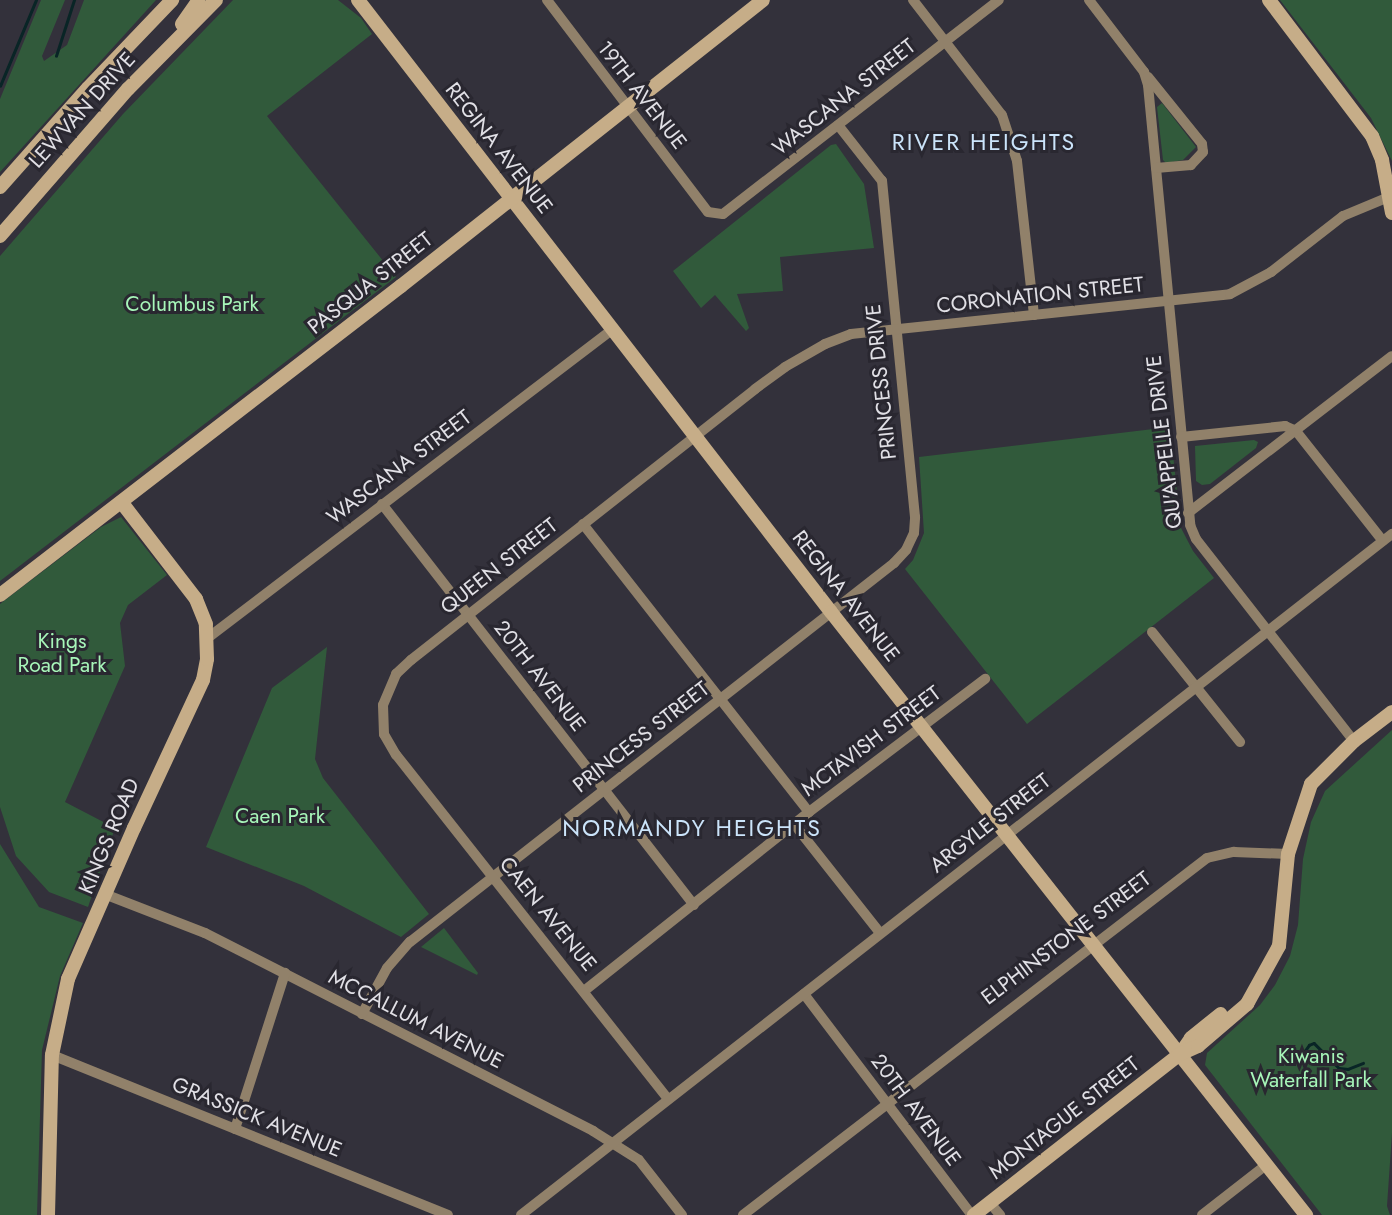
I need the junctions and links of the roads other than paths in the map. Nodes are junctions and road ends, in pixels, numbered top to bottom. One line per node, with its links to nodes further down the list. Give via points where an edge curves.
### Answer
1 (172, 0): 17 (street, LEWVAN DRIVE)
2 (199, 0): 12 (street, LEWVAN DRIVE)
3 (216, 0): 12 (street, LEWVAN DRIVE)
4 (358, 0): 19 (street, REGINA AVENUE)
5 (547, 0): 14 (street, 19TH AVENUE)
6 (763, 0): 14 (street, PASQUA STREET)
7 (913, 0): 11 (street)
8 (999, 0): 11 (street, WASCANA STREET)
9 (1089, 0): 13 (street)
10 (1269, 0): 18 (street, via 1359,116 1382,160)
11 (946, 42): 15 (street, WASCANA STREET); 24 (street, via 1002,115 1017,161)
12 (168, 46): 22 (street, LEWVAN DRIVE)
13 (1144, 72): 16 (street, QU'APPELLE DRIVE); 16 (street, via 1202,144 1203,152 1191,165)
14 (626, 107): 19 (street, PASQUA STREET); 20 (street, 19TH AVENUE)
15 (838, 125): 20 (street, WASCANA STREET, via 723,214); 26 (street, PRINCESS DRIVE, via 882,181)
16 (1156, 168): 23 (street, QU'APPELLE DRIVE)
17 (0, 187)
18 (1391, 196): 21 (street); 23 (street, CORONATION STREET, via 1343,216 1246,288)
19 (512, 198): 25 (street, REGINA AVENUE); 31 (street, PASQUA STREET)
20 (708, 212)
21 (1392, 213)
22 (0, 236)
23 (1168, 301): 24 (street, CORONATION STREET); 30 (street, QU'APPELLE DRIVE)
24 (1034, 315): 26 (street, CORONATION STREET)
25 (613, 329): 29 (street, REGINA AVENUE); 32 (street, WASCANA STREET)
26 (894, 330): 29 (street, CORONATION STREET, via 851,334 825,344 785,367); 37 (street, PRINCESS DRIVE, via 914,533 894,563)
27 (1392, 356): 28 (street)
28 (1296, 430): 30 (street, via 1285,426); 33 (street); 35 (street)
29 (695, 436): 34 (street, QUEEN STREET); 37 (street, REGINA AVENUE)
30 (1181, 437): 33 (street, QU'APPELLE DRIVE)
31 (122, 503): 36 (street, PASQUA STREET); 41 (street, KINGS ROAD, via 196,599)
32 (382, 504): 38 (street, 20TH AVENUE); 41 (street, WASCANA STREET)
33 (1188, 513): 39 (street, QU'APPELLE DRIVE, via 1196,540)
34 (583, 524): 38 (street, QUEEN STREET); 44 (street)
35 (1387, 538): 39 (street, ARGYLE STREET)
36 (0, 595)
37 (831, 612): 44 (street, PRINCESS STREET); 46 (street, REGINA AVENUE)
38 (468, 615): 49 (street, QUEEN STREET, via 411,660 393,682 383,705 384,734); 50 (street, 20TH AVENUE)
39 (1266, 629): 43 (street, ARGYLE STREET); 47 (street, QU'APPELLE DRIVE)
40 (1152, 632): 43 (street)
41 (209, 637): 56 (street, KINGS ROAD, via 203,680)
42 (985, 679): 46 (street, MCTAVISH STREET)
43 (1196, 687): 48 (street); 53 (street, ARGYLE STREET)
44 (720, 699): 50 (street, PRINCESS STREET); 51 (street)
45 (1392, 712): 47 (street)
46 (923, 727): 51 (street, MCTAVISH STREET); 53 (street, REGINA AVENUE)
47 (1354, 741): 54 (street, via 1311,784)
48 (1240, 742)
49 (396, 755): 55 (street, CAEN AVENUE)
50 (604, 790): 55 (street, PRINCESS STREET); 57 (street, 20TH AVENUE)
51 (809, 812): 52 (street, MCTAVISH STREET)
52 (794, 824): 57 (street, MCTAVISH STREET); 58 (street)
53 (1007, 834): 58 (street, ARGYLE STREET); 59 (street, REGINA AVENUE)
54 (1288, 854): 59 (street, ELPHINSTONE STREET, via 1234,852 1207,858); 64 (street, MONTAGUE STREET, via 1279,946 1271,967 1247,1004 1198,1046)
55 (493, 877): 61 (street, CAEN AVENUE); 63 (street, PRINCESS STREET, via 410,942 387,968)
56 (107, 895): 60 (street, MCCALLUM AVENUE, via 205,933); 65 (street, KINGS ROAD, via 68,979)
57 (694, 905): 61 (street, MCTAVISH STREET)
58 (880, 933): 62 (street, ARGYLE STREET)
59 (1093, 943): 64 (street, REGINA AVENUE); 67 (street, ELPHINSTONE STREET)
60 (285, 973): 63 (street, MCCALLUM AVENUE); 68 (street)
61 (584, 991): 66 (street, CAEN AVENUE)
62 (804, 994): 66 (street, ARGYLE STREET); 67 (street, 20TH AVENUE)
63 (362, 1014): 69 (street, MCCALLUM AVENUE)
64 (1180, 1054): 70 (street, REGINA AVENUE); 71 (street, MONTAGUE STREET)
65 (52, 1055): 68 (street, GRASSICK AVENUE); 72 (street, KINGS ROAD)
66 (668, 1099): 69 (street, ARGYLE STREET)
67 (886, 1102): 76 (street, ELPHINSTONE STREET); 77 (street, 20TH AVENUE)
68 (235, 1129): 73 (street, GRASSICK AVENUE)
69 (612, 1142): 74 (street, ARGYLE STREET); 75 (street, MCCALLUM AVENUE, via 639,1160)
70 (1266, 1165): 79 (street); 80 (street, REGINA AVENUE)
71 (990, 1203): 77 (street, MONTAGUE STREET); 78 (street)
72 (48, 1215)
73 (448, 1215)
74 (520, 1215)
75 (682, 1215)
76 (743, 1215)
77 (973, 1215)
78 (1000, 1215)
79 (1202, 1215)
80 (1306, 1215)

